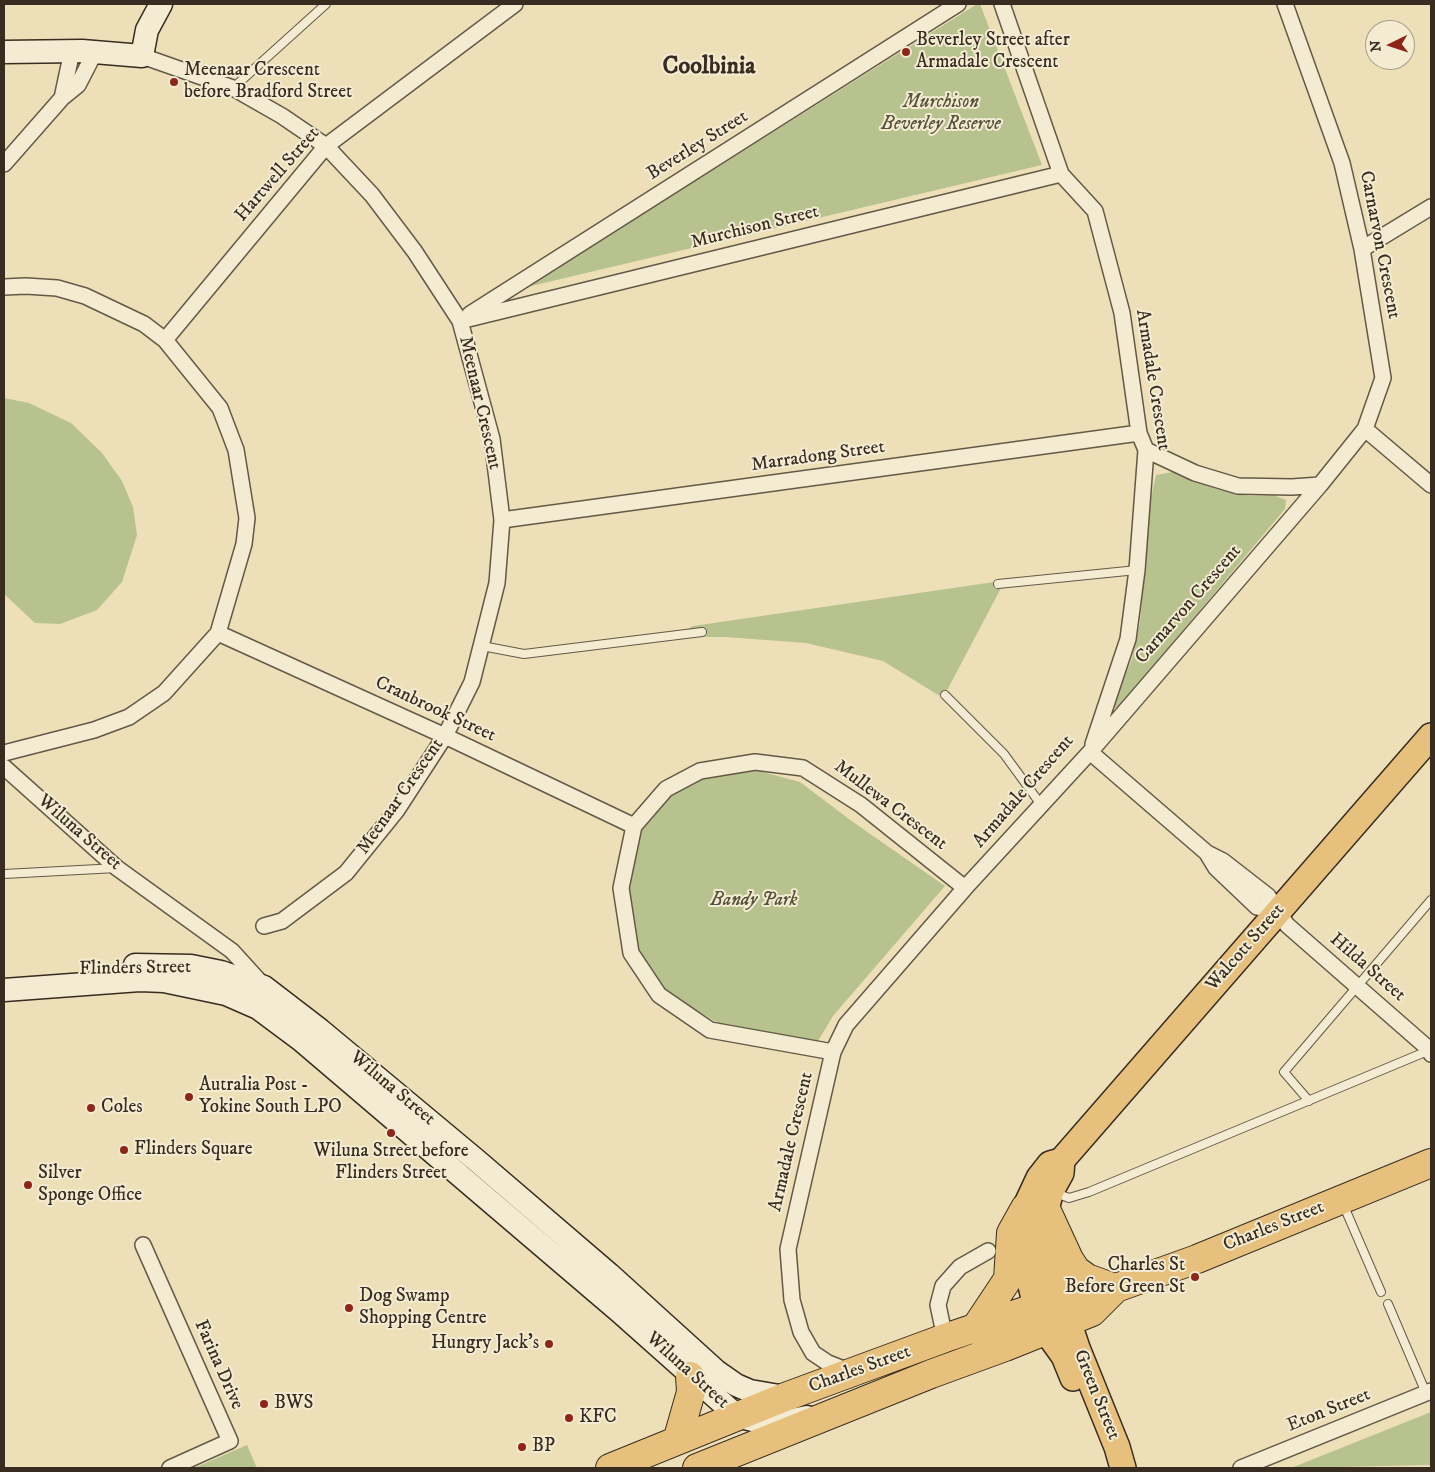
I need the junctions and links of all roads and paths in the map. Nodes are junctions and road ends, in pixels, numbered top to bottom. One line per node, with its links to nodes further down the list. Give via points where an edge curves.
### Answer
1 (149, 4): 11 (main road)
2 (162, 4): 11 (main road)
3 (326, 4): 12 (lane)
4 (515, 4): 14 (street, Hartwell Street)
5 (958, 4): 20 (street, Beverley Street)
6 (1002, 4): 16 (street, Armadale Crescent)
7 (1288, 5): 18 (street, Carnarvon Crescent, via 1342,164)
8 (72, 51): 9 (main road, Meenaar Crescent); 10 (main road, Meenaar Crescent); 13 (street)
9 (4, 52)
10 (95, 52): 11 (main road, Meenaar Crescent); 13 (street, via 78,85)
11 (132, 55): 12 (street, Meenaar Crescent)
12 (233, 88): 14 (street, Meenaar Crescent)
13 (62, 98): 15 (street)
14 (326, 146): 20 (street, Meenaar Crescent, via 372,195); 21 (street, Hartwell Street)
15 (4, 164)
16 (1061, 174): 20 (street, Murchison Street); 23 (street, Armadale Crescent, via 1095,211 1122,313)
17 (1431, 207): 18 (street)
18 (1362, 249): 22 (street, Carnarvon Crescent, via 1383,378)
19 (4, 288): 21 (street, via 57,288 85,296 144,324)
20 (460, 321): 27 (street, Meenaar Crescent, via 492,439)
21 (165, 340): 31 (street, via 220,408 236,450 243,486 247,518 244,544)
22 (1366, 429): 25 (street, Carnarvon Crescent); 26 (street)
23 (1139, 434): 24 (street, Armadale Crescent); 27 (street, Marradong Street)
24 (1146, 450): 25 (street, via 1195,473 1238,486 1292,488); 28 (street, Armadale Crescent)
25 (1320, 484): 36 (street, Carnarvon Crescent)
26 (1431, 485)
27 (502, 520): 32 (street, Meenaar Crescent, via 497,584)
28 (1137, 570): 29 (lane); 36 (street, Armadale Crescent, via 1128,639)
29 (998, 584)
30 (702, 632): 32 (lane, via 524,654)
31 (218, 633): 34 (street, Cranbrook Street); 37 (street, via 164,693 129,717 94,730)
32 (482, 646): 34 (street, Meenaar Crescent, via 472,682)
33 (945, 696): 39 (lane, via 1004,754)
34 (445, 736): 40 (street, Cranbrook Street); 46 (street, Meenaar Crescent, via 397,810 346,873 282,921)
35 (1431, 736): 45 (main road, Walcott Street)
36 (1090, 752): 39 (street, Armadale Crescent); 45 (street, via 1207,853 1216,868 1257,907)
37 (4, 754)
38 (4, 767): 41 (street, Wiluna Street)
39 (1042, 806): 43 (street, Armadale Crescent)
40 (634, 826): 43 (street, Mullewa Crescent, via 666,789 700,771 755,762 803,768 861,805); 53 (street, Mullewa Crescent, via 621,888 631,953 659,995 710,1030)
41 (117, 868): 42 (lane); 48 (street, Wiluna Street, via 232,951)
42 (4, 874)
43 (965, 888): 53 (street, Armadale Crescent, via 846,1025)
44 (1431, 900): 49 (lane)
45 (1279, 912): 49 (street, Hilda Street, via 1287,925); 57 (main road, Walcott Street, via 1062,1160 1050,1164 1039,1178)
46 (264, 926)
47 (4, 974): 48 (main road, Flinders Street, via 140,965 190,966)
48 (264, 986): 59 (main road, Wiluna Street, via 335,1042)
49 (1357, 986): 52 (street, Hilda Street); 54 (lane, via 1284,1072)
50 (4, 990): 51 (main road, Flinders Street, via 164,981 226,994)
51 (258, 1008): 59 (main road, Wiluna Street)
52 (1431, 1051): 54 (lane)
53 (833, 1052): 67 (street, Armadale Crescent, via 788,1249 792,1300 801,1332 813,1353)
54 (1309, 1101): 57 (lane, via 1089,1192)
55 (1431, 1163): 56 (highway, Charles Street)
56 (1342, 1200): 61 (highway, Charles Street); 62 (lane)
57 (1041, 1203): 61 (highway, via 1076,1270 1086,1278); 64 (main road, Walcott Street, via 1022,1247); 65 (highway, via 1011,1233 1008,1279)
58 (143, 1245): 74 (street, Farina Drive, via 230,1442)
59 (560, 1246): 68 (main road, Wiluna Street, via 620,1312); 70 (main road, Wiluna Street, via 723,1376 750,1391)
60 (988, 1251): 66 (street, via 960,1267 943,1286 938,1305)
61 (1116, 1288): 64 (highway, Charles Street, via 1084,1291)
62 (1381, 1292)
63 (1388, 1304): 69 (lane)
64 (1053, 1315): 65 (highway, Charles Street); 71 (highway, Charles Street, via 930,1374); 77 (main road, Green Street, via 1064,1356); 78 (main road, Green Street, via 1117,1447)
65 (974, 1330): 66 (highway, Charles Street)
66 (945, 1338): 67 (highway, Charles Street)
67 (840, 1368): 70 (highway, Charles Street)
68 (690, 1376): 72 (main road, Wiluna Street); 73 (highway, via 691,1392)
69 (1429, 1392): 79 (street, Eton Street)
70 (785, 1397): 72 (highway, Charles Street)
71 (840, 1410): 72 (main road, Wiluna Street, via 787,1421 757,1421); 76 (highway, Charles Street)
72 (737, 1416): 73 (highway, Charles Street)
73 (677, 1440): 75 (highway, Charles Street)
74 (170, 1468)
75 (610, 1468)
76 (697, 1468)
77 (1111, 1468)
78 (1123, 1468)
79 (1241, 1468)

